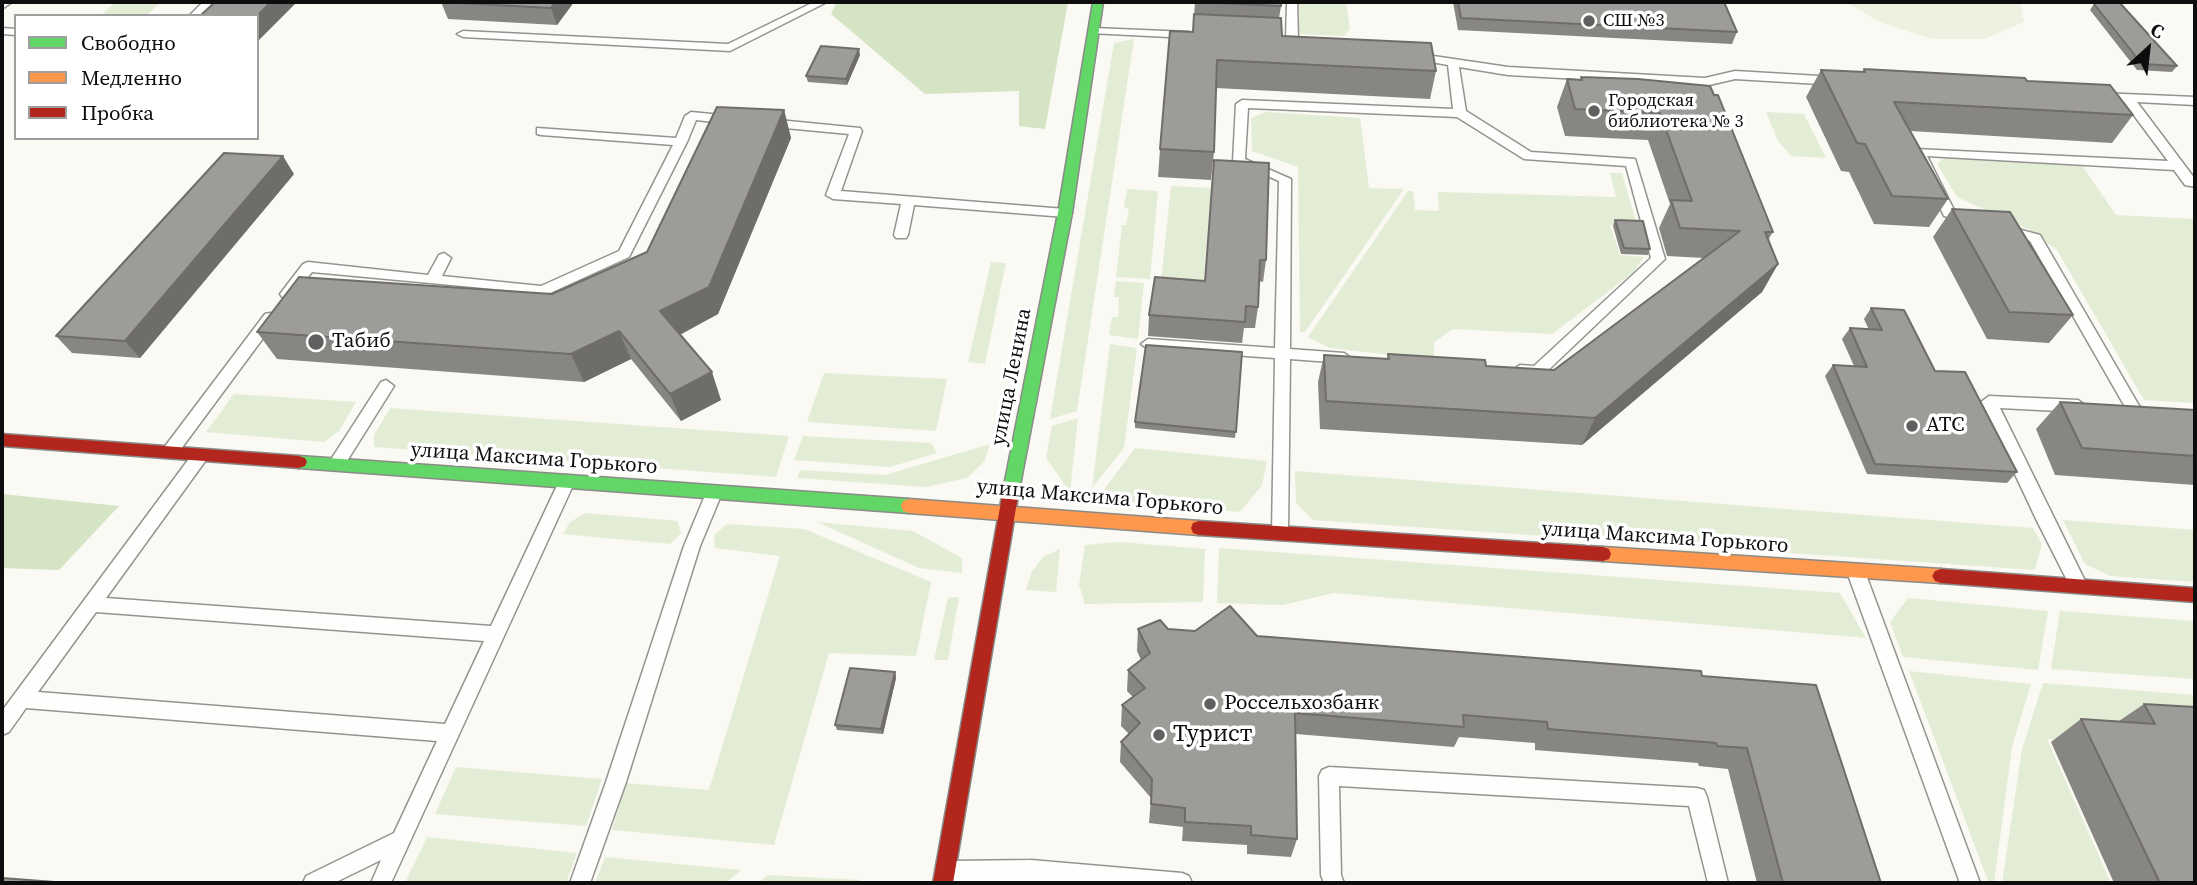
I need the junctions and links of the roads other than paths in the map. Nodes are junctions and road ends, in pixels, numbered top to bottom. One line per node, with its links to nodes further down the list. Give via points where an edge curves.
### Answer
1 (7, 2): 6 (lane)
2 (209, 2): 7 (lane)
3 (822, 2): 9 (lane, via 730,48)
4 (1098, 2): 8 (main road, улица Ленина)
5 (1292, 2): 11 (lane, via 1286,39)
6 (2, 6)
7 (196, 14)
8 (1094, 31): 10 (lane); 24 (main road, улица Ленина)
9 (463, 34)
10 (1202, 35)
11 (1305, 42)
12 (1399, 54): 13 (lane)
13 (1453, 62): 14 (lane, via 1508,71 1705,82 1735,75); 18 (lane)
14 (1852, 82)
15 (2087, 96): 16 (lane)
16 (2128, 99): 17 (lane); 21 (lane)
17 (2195, 101)
18 (1460, 113): 29 (lane, via 1242,104 1239,161 1285,179); 31 (lane, via 1528,156 1631,162 1658,259 1537,372)
19 (541, 131): 20 (lane)
20 (681, 142): 23 (lane, via 691,116 856,131 833,195); 27 (lane, via 624,254 543,291)
21 (2179, 166): 22 (lane, via 2190,183); 42 (lane, via 1919,152 1949,213 2035,238 2140,409 1989,402)
22 (2195, 183)
23 (908, 202): 24 (lane); 25 (lane)
24 (1065, 213): 39 (main road, улица Ленина)
25 (901, 235)
26 (444, 258): 27 (lane)
27 (433, 279): 34 (lane, via 308,267)
28 (1148, 344): 29 (lane)
29 (1284, 354): 30 (lane); 40 (lane)
30 (1364, 359)
31 (1511, 370)
32 (386, 386): 36 (lane)
33 (2, 439): 34 (main road, улица Максима Горького)
34 (169, 453): 35 (main road, улица Максима Горького)
35 (200, 456): 36 (main road, улица Максима Горького); 44 (lane)
36 (336, 465): 37 (main road, улица Максима Горького)
37 (567, 481): 38 (main road, улица Максима Горького); 45 (lane)
38 (714, 493): 39 (main road, улица Максима Горького); 53 (lane, via 692,546)
39 (1007, 512): 40 (main road, улица Максима Горького); 50 (main road, улица Ленина)
40 (1280, 533): 41 (main road, улица Максима Горького)
41 (1856, 572): 42 (main road, улица Максима Горького); 57 (lane)
42 (2078, 585): 43 (main road, улица Максима Горького)
43 (2195, 595)
44 (91, 604): 45 (lane); 46 (lane)
45 (495, 634): 48 (lane)
46 (21, 699): 47 (lane); 48 (lane)
47 (2, 726)
48 (450, 733): 49 (lane)
49 (401, 840): 51 (lane); 52 (lane)
50 (944, 877): 54 (lane, via 1031,870)
51 (313, 883)
52 (381, 883)
53 (580, 883)
54 (1182, 883)
55 (1335, 883): 56 (lane, via 1331,875 1329,776 1697,797)
56 (1718, 883)
57 (1970, 883)

